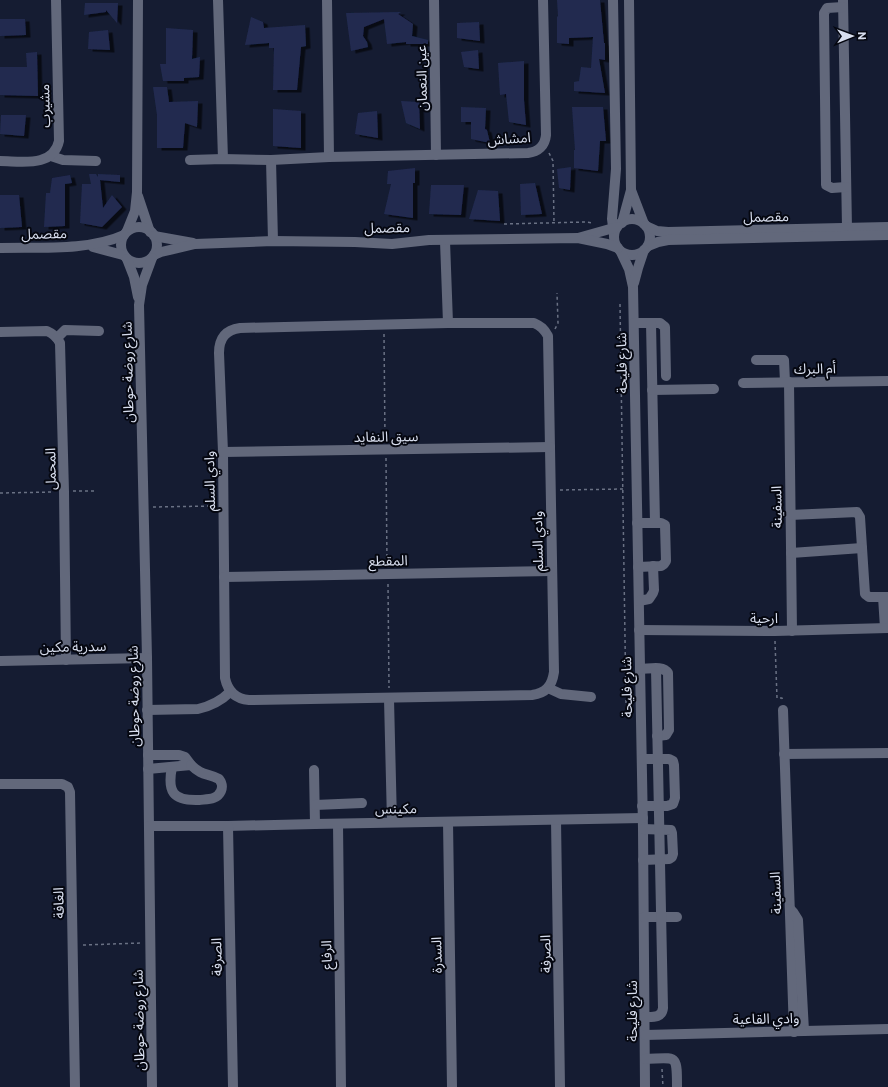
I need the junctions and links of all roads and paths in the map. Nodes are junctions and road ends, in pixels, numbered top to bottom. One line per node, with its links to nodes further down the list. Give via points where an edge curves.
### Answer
1 (56, 0): 12 (street, مشيرب, via 59,141)
2 (138, 0): 21 (street)
3 (218, 0): 14 (street)
4 (327, 0): 13 (street)
5 (434, 0): 11 (street, عين النعمان)
6 (543, 0): 10 (street, امشاش, via 546,135)
7 (613, 0): 26 (street)
8 (630, 0): 20 (street)
9 (843, 4): 19 (street); 19 (street, via 827,8 824,13 826,185 832,188)
10 (543, 146): 11 (street, امشاش, via 528,153); 22 (path, via 549,152 552,161)
11 (436, 155): 13 (street, امشاش)
12 (51, 156): 17 (street, via 41,160); 18 (street, via 63,160)
13 (329, 157): 16 (street, امشاش)
14 (223, 158): 15 (street, امشاش); 16 (street, امشاش)
15 (190, 160)
16 (271, 160): 33 (street)
17 (0, 161)
18 (96, 161)
19 (846, 187): 27 (street)
20 (631, 190): 24 (street); 26 (street)
21 (137, 192): 29 (street, via 135,211); 30 (street)
22 (554, 223): 23 (path); 28 (path, via 592,223 598,226)
23 (504, 224)
24 (645, 225): 26 (street, via 630,219); 27 (street, مقصمل, via 657,231 668,232); 38 (street, via 650,236)
25 (888, 227): 27 (street, مقصمل)
26 (616, 228): 28 (street, مقصمل); 39 (street, via 615,244)
27 (847, 228)
28 (601, 232): 32 (street, مقصمل)
29 (125, 233): 30 (street, via 136,227 146,229); 36 (street, مقصمل, via 112,240); 41 (street, via 120,245)
30 (152, 234): 35 (street, مقصمل); 40 (street, via 156,245)
31 (888, 235): 38 (street, مقصمل, via 668,240)
32 (578, 238): 34 (street, مقصمل); 39 (street, مقصمل, via 607,244)
33 (273, 241): 34 (street, مقصمل, via 392,244); 35 (street, مقصمل)
34 (445, 241): 46 (street)
35 (195, 244): 40 (street, مقصمل)
36 (89, 246): 37 (street, مقصمل); 41 (street, مقصمل)
37 (0, 248)
38 (646, 248): 39 (street, via 636,255 626,254); 42 (street, شارع فليحة)
39 (620, 250): 42 (street, شارع فليحة, via 629,269)
40 (153, 256): 41 (street, via 148,261 137,263); 45 (street, شارع روضة حوطان, via 142,285)
41 (125, 257): 45 (street, شارع روضة حوطان, via 134,277)
42 (633, 287): 47 (street, شارع فليحة)
43 (557, 293): 52 (path, via 558,323)
44 (620, 304): 69 (path)
45 (139, 305): 75 (street, شارع روضة حوطان)
46 (448, 323): 49 (street, وادي السلم); 52 (street, وادي السلم, via 534,323 545,330)
47 (634, 323): 48 (street); 59 (street, شارع فليحة)
48 (651, 323): 55 (street, via 662,324 665,329); 60 (street)
49 (384, 324): 65 (path); 66 (street, وادي السلم, via 240,328 226,332 219,345)
50 (99, 331): 53 (street, via 65,330)
51 (0, 332): 53 (street, via 47,331)
52 (548, 336): 64 (street, وادي السلم)
53 (57, 338): 72 (street, المحمل, via 60,343)
54 (756, 360): 57 (street, السفينة, via 784,360)
55 (666, 376)
56 (888, 381): 57 (street, أم البرك)
57 (787, 382): 58 (street, أم البرك); 76 (street, السفينة)
58 (743, 383)
59 (635, 387): 60 (street); 63 (street, شارع فليحة)
60 (652, 388): 61 (street); 62 (street)
61 (714, 389)
62 (653, 430): 63 (street); 67 (street)
63 (636, 431): 68 (street, شارع فليحة)
64 (550, 447): 65 (street, سيق النفايد); 70 (street, وادي السلم)
65 (386, 450): 66 (street, سيق النفايد); 84 (path)
66 (223, 452): 74 (street, وادي السلم)
67 (654, 473): 68 (street); 78 (street)
68 (636, 474): 77 (street, شارع فليحة)
69 (622, 489): 70 (path); 100 (path)
70 (550, 490): 83 (street, وادي السلم)
71 (97, 491): 72 (path)
72 (64, 492): 73 (path); 93 (street, المحمل)
73 (0, 493)
74 (223, 506): 75 (path); 85 (street, وادي السلم)
75 (144, 507): 92 (street, شارع روضة حوطان)
76 (790, 515): 79 (street, via 857,512 860,517); 80 (street, السفينة)
77 (637, 523): 78 (street); 82 (street, شارع فليحة)
78 (655, 523): 81 (street, via 663,523 666,527 666,561 663,566)
79 (862, 548): 80 (street); 86 (street, via 865,594 869,597)
80 (791, 553): 91 (street, السفينة)
81 (653, 566): 82 (street); 87 (street, via 653,593 649,599)
82 (638, 567): 87 (street, شارع فليحة)
83 (552, 571): 84 (street, المقطع); 96 (street, وادي السلم, via 554,672 553,681)
84 (388, 574): 85 (street, المقطع); 99 (path)
85 (224, 577): 97 (street, وادي السلم, via 225,678)
86 (886, 597): 88 (street)
87 (639, 601): 89 (street, شارع فليحة)
88 (886, 628): 91 (street, ارحية)
89 (639, 630): 90 (street, ارحية); 95 (street, شارع فليحة)
90 (775, 631): 91 (street, ارحية); 102 (path, via 777,698 782,698)
91 (792, 631)
92 (147, 658): 93 (street, سدرية مكين); 101 (street, شارع روضة حوطان)
93 (66, 660): 94 (street, سدرية مكين)
94 (0, 661)
95 (640, 669): 106 (street, شارع فليحة); 107 (street, via 665,669 668,673 670,730 668,734 657,736)
96 (548, 688): 98 (street, via 561,694); 99 (street, via 541,694 532,695)
97 (230, 692): 99 (street, via 242,700); 101 (street, via 219,702 206,708)
98 (591, 698)
99 (389, 699): 119 (street)
100 (626, 705)
101 (147, 710): 105 (street, شارع روضة حوطان)
102 (783, 710): 104 (street, السفينة)
103 (888, 753): 104 (street)
104 (784, 754): 138 (street, السفينة, via 790,909)
105 (148, 755): 108 (street, via 179,755 185,757); 110 (street, شارع روضة حوطان)
106 (642, 759): 107 (street); 115 (street, شارع فليحة)
107 (658, 759): 116 (street); 116 (street, via 669,758 674,765 674,801 670,806)
108 (191, 765): 109 (street); 109 (street, via 203,775 219,779 222,787 214,799 190,800 175,795 170,787)
109 (172, 767): 110 (street)
110 (148, 769): 123 (street, شارع روضة حوطان)
111 (314, 770): 114 (street)
112 (0, 784): 133 (street, الغافة, via 62,784 68,787)
113 (362, 803): 114 (street)
114 (315, 805): 121 (street)
115 (642, 806): 116 (street); 117 (street, شارع فليحة)
116 (658, 806): 126 (street)
117 (643, 818): 118 (street, مكينس); 125 (street, شارع فليحة)
118 (556, 820): 120 (street, مكينس); 147 (street, الصرفة)
119 (392, 822): 120 (street, مكينس); 122 (street, مكينس)
120 (448, 822): 146 (street, السدرة)
121 (315, 824): 122 (street, مكينس); 124 (street, مكينس)
122 (338, 824): 145 (street, الرفاع)
123 (149, 826): 124 (street, مكينس); 132 (street, شارع روضة حوطان)
124 (228, 826): 144 (street, الصرفة)
125 (643, 829): 126 (street); 127 (street, شارع فليحة)
126 (659, 829): 128 (street)
127 (643, 860): 128 (street); 131 (street, شارع فليحة)
128 (660, 860): 129 (street)
129 (661, 916): 130 (street); 131 (street); 135 (street)
130 (677, 916)
131 (644, 917): 134 (street, شارع فليحة)
132 (151, 943): 133 (path); 143 (street, شارع روضة حوطان)
133 (73, 945): 142 (street, الغافة)
134 (644, 983): 135 (street); 136 (street, شارع فليحة)
135 (663, 983): 136 (street, via 662,1014)
136 (645, 1018): 139 (street, شارع فليحة)
137 (888, 1029): 138 (street, وادي القاعية)
138 (799, 1032): 139 (street, وادي القاعية)
139 (645, 1035): 140 (street, شارع فليحة)
140 (645, 1059): 141 (street); 148 (street, شارع فليحة)
141 (662, 1059): 149 (path); 150 (street, via 676,1062)
142 (74, 1087)
143 (152, 1087)
144 (233, 1087)
145 (341, 1087)
146 (452, 1087)
147 (560, 1087)
148 (645, 1087)
149 (663, 1087)
150 (678, 1087)

